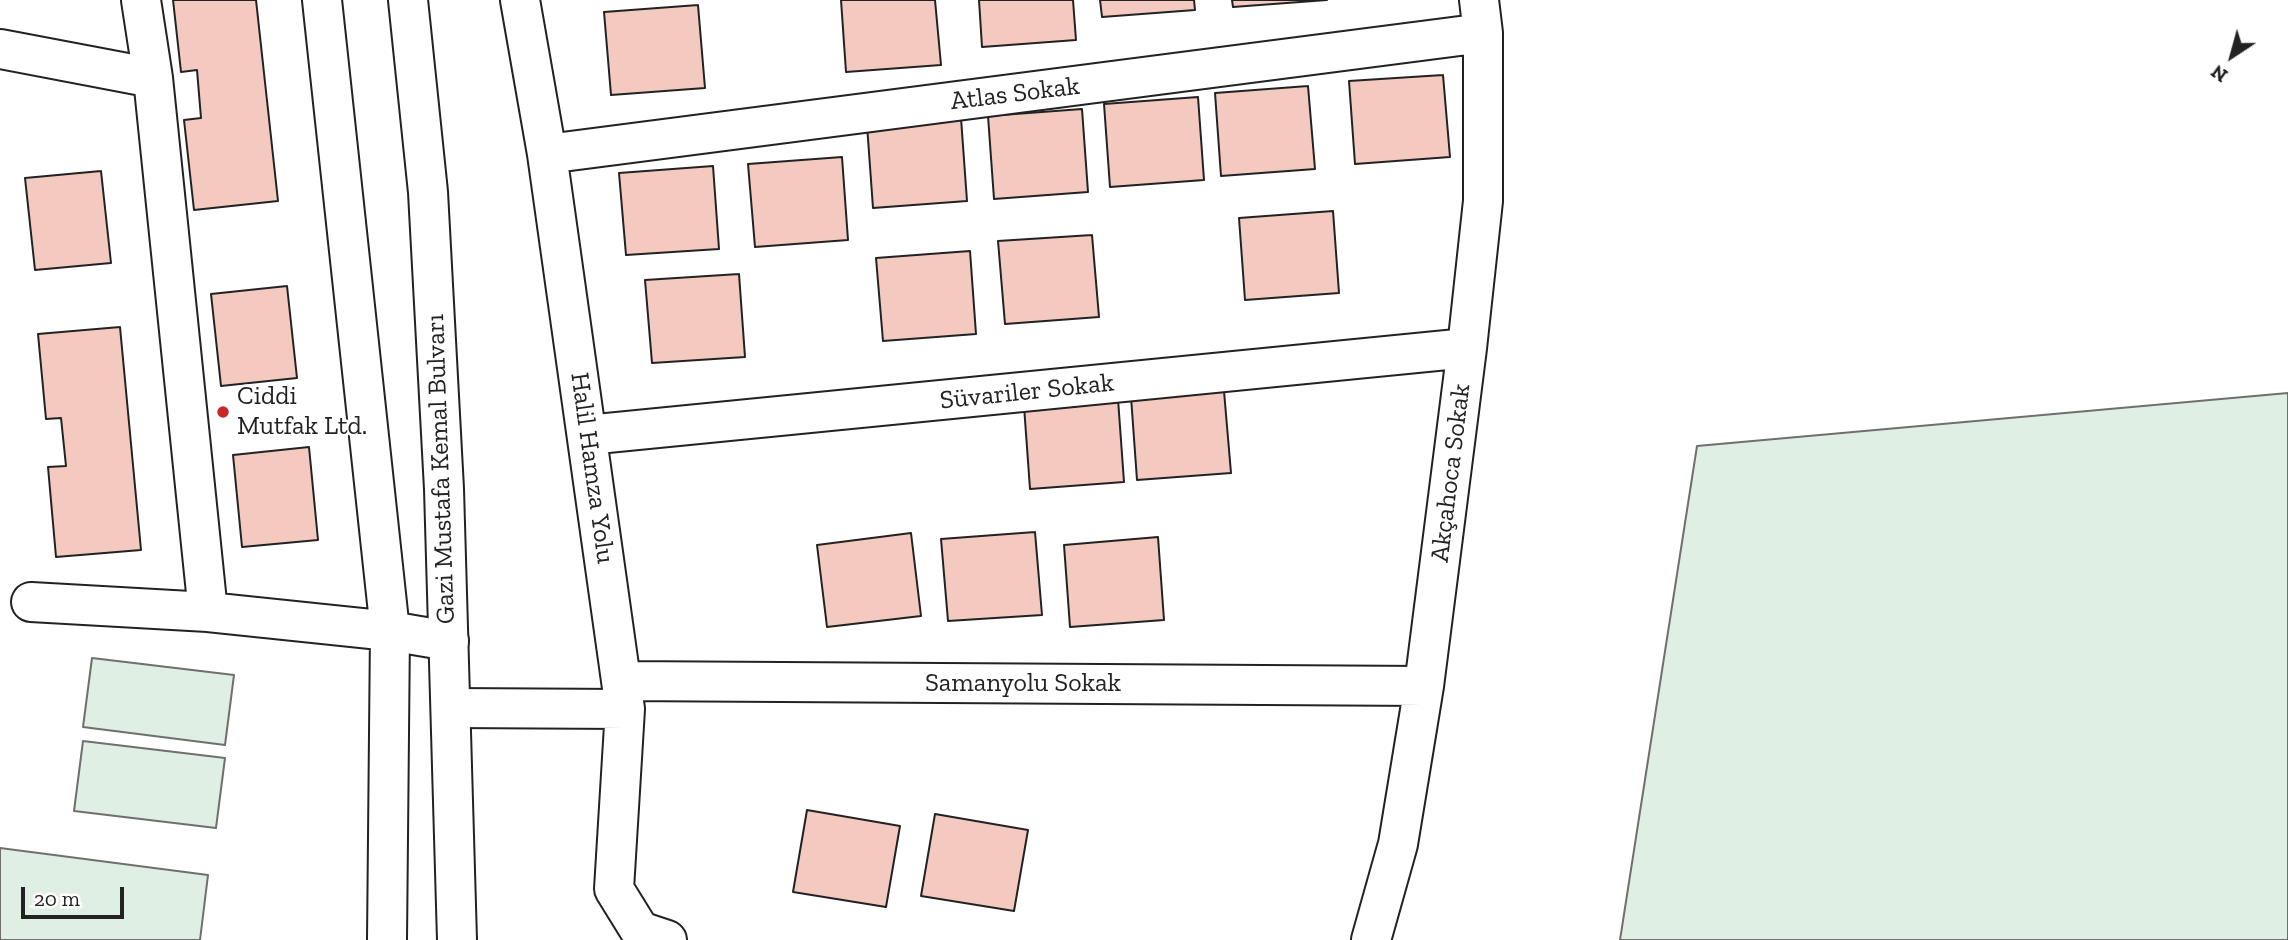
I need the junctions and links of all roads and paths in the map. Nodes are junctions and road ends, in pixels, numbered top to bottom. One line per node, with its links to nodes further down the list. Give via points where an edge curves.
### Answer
1 (141, 0): 7 (street)
2 (322, 0): 13 (street)
3 (408, 0): 14 (street, Gazi Mustafa Kemal Bulvarı, via 428,192)
4 (520, 0): 8 (street, Halil Hamza Yolu)
5 (1481, 17): 8 (street, Atlas Sokak); 9 (street, Akçahoca Sokak, via 1483,201)
6 (0, 48): 7 (street)
7 (153, 78): 12 (street)
8 (547, 154): 10 (street, Halil Hamza Yolu)
9 (1468, 348): 10 (street, Süvariler Sokak); 15 (street, Akçahoca Sokak)
10 (587, 435): 16 (street, Halil Hamza Yolu)
11 (31, 603): 12 (street)
12 (208, 612): 13 (street)
13 (390, 631): 14 (street); 19 (street)
14 (449, 641): 17 (street, Gazi Mustafa Kemal Bulvarı)
15 (1424, 686): 16 (street, Samanyolu Sokak); 21 (street, Akçahoca Sokak, via 1398,844)
16 (623, 695): 17 (street, Samanyolu Sokak); 18 (street, Halil Hamza Yolu, via 614,889)
17 (452, 708): 20 (street, Gazi Mustafa Kemal Bulvarı)
18 (653, 936)
19 (387, 940)
20 (457, 940)
21 (1371, 940)

